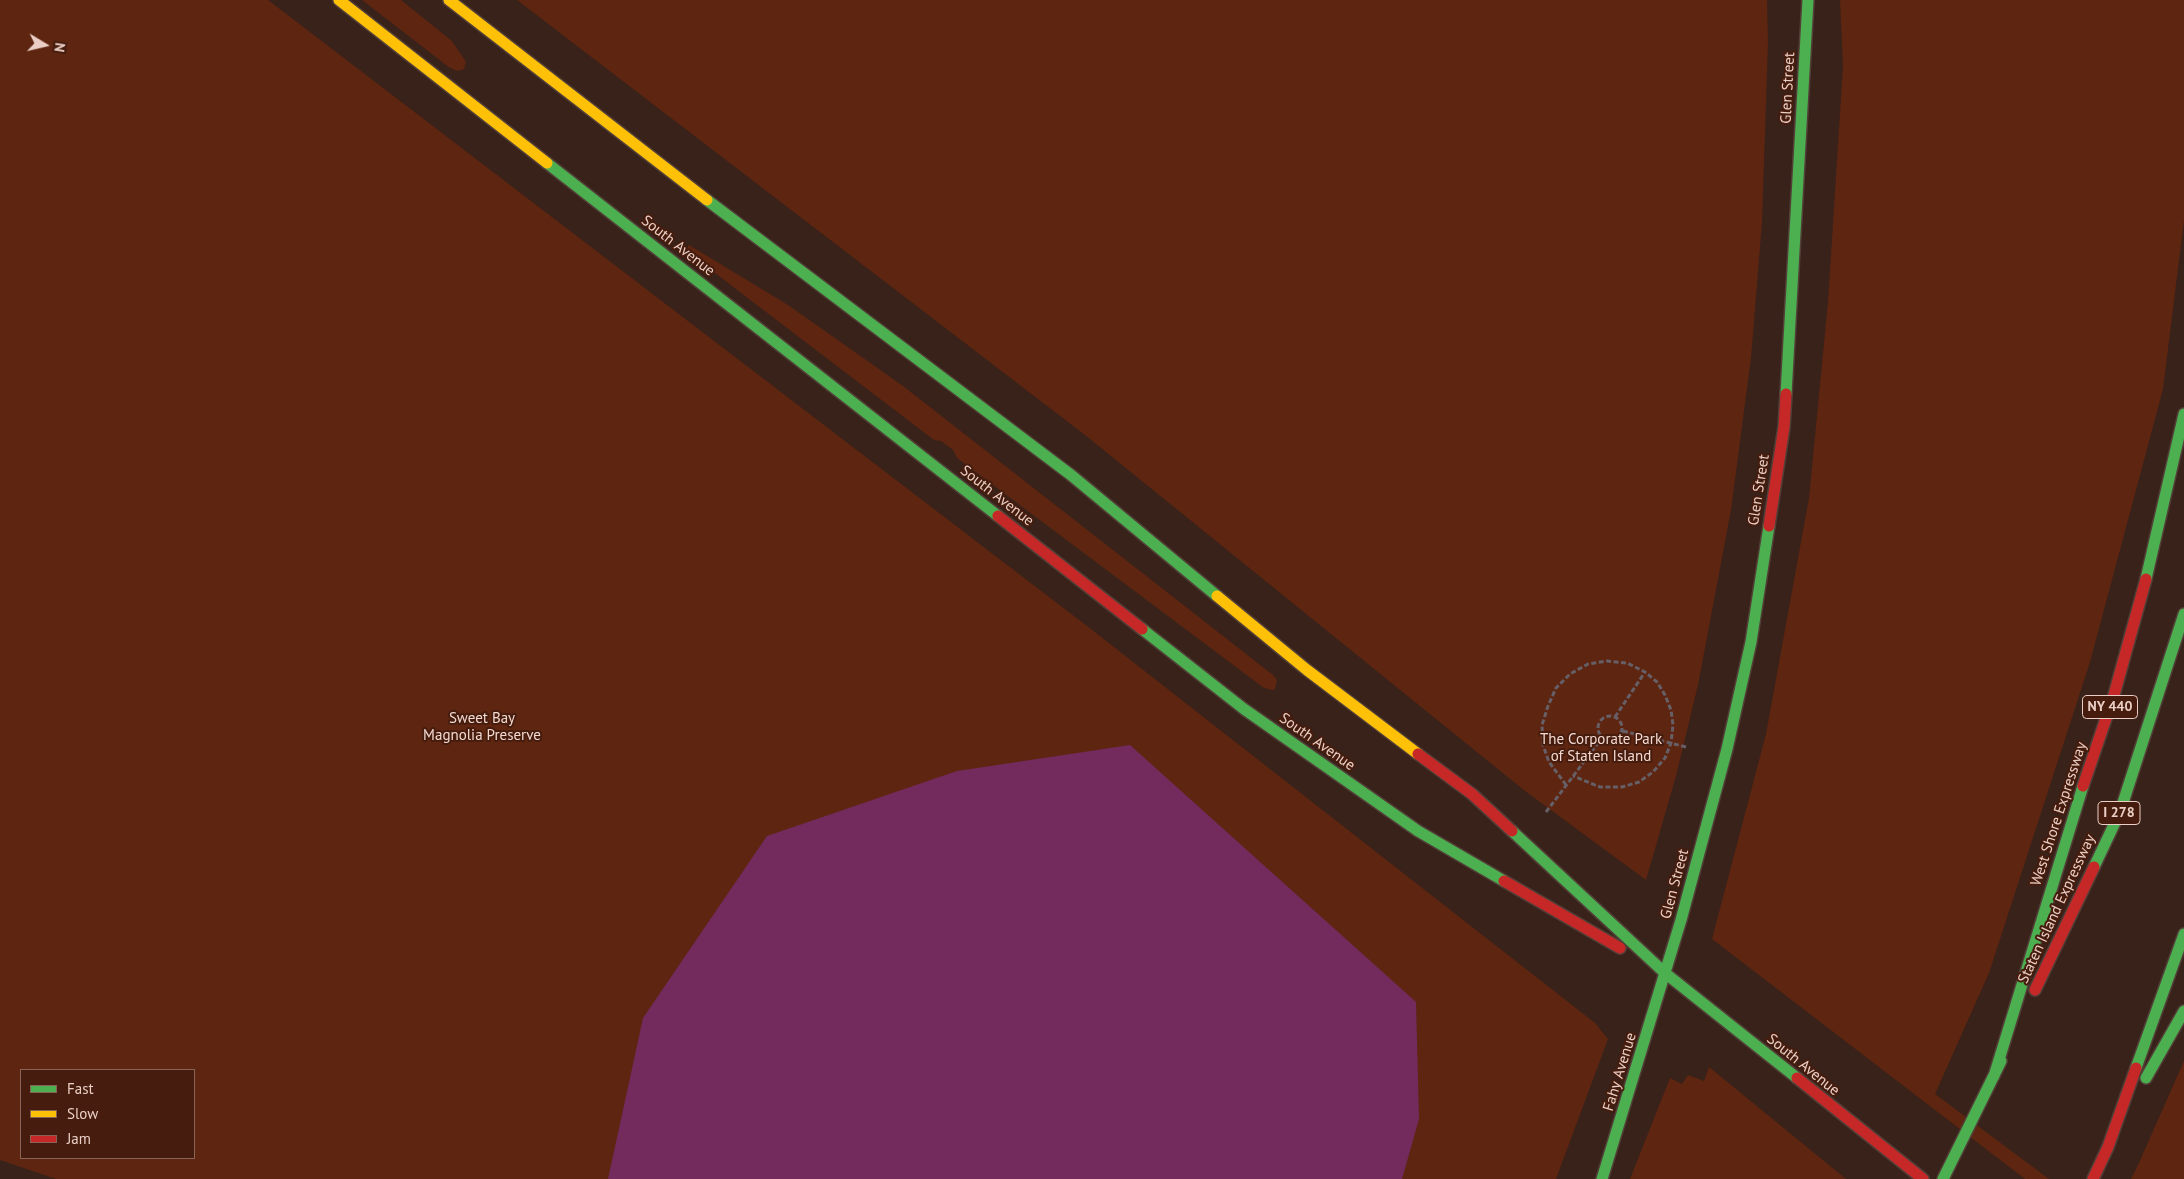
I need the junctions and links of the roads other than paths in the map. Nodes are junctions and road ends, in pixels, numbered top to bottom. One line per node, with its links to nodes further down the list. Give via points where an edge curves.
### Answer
1 (339, 0): 7 (main road, South Avenue, via 1244,709 1418,830)
2 (449, 0): 7 (main road, South Avenue, via 784,261 1071,475 1307,670 1472,794)
3 (1808, 0): 7 (main road, Glen Street, via 1784,427 1751,642 1727,749)
4 (2184, 414): 9 (main road, West Shore Expressway / NY 440, via 2163,512 2114,695)
5 (2184, 614): 9 (main road, Staten Island Expressway / I 278, via 2120,812)
6 (2184, 934): 10 (main road)
7 (1665, 973): 11 (main road, Fahy Avenue); 12 (main road, South Avenue)
8 (2184, 1011): 10 (main road)
9 (1994, 1076): 13 (main road, Staten Island Expressway / I 278)
10 (2108, 1147): 14 (main road)
11 (1602, 1179)
12 (1923, 1179)
13 (1943, 1179)
14 (2093, 1179)

